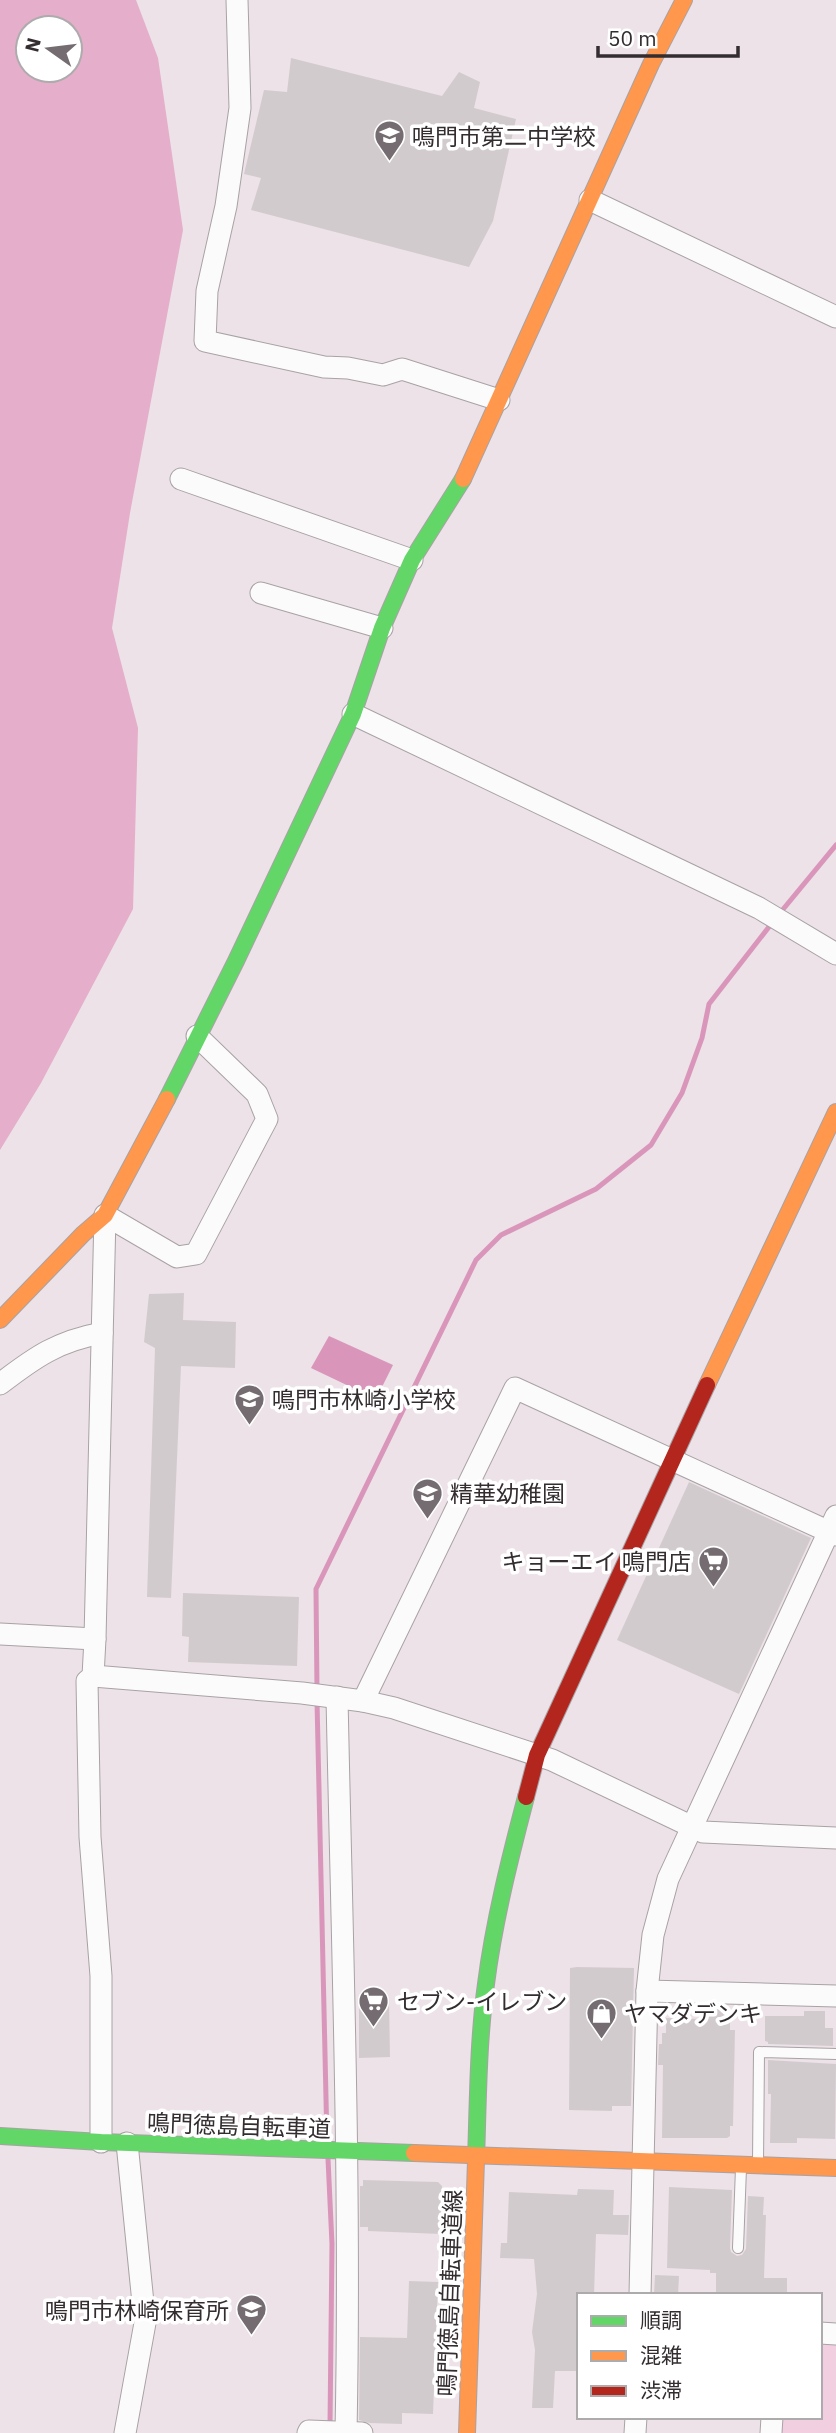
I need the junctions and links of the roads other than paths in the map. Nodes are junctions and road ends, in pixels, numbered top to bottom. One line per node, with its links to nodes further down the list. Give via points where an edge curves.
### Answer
1 (237, 0): 5 (street, via 240,108 226,206 207,291 205,341 324,368 383,375 402,369)
2 (684, 0): 3 (street)
3 (590, 200): 4 (street); 5 (street)
4 (836, 317)
5 (499, 400): 7 (street, via 460,485)
6 (181, 479): 7 (street)
7 (412, 560): 9 (street)
8 (261, 593): 9 (street)
9 (382, 628): 10 (street)
10 (354, 714): 11 (street, via 759,908); 12 (street)
11 (836, 954)
12 (197, 1036): 14 (street); 14 (street, via 257,1094 267,1119 196,1254 177,1256)
13 (836, 1112): 18 (street, 鳴門徳島自転車道線)
14 (105, 1215): 15 (street); 16 (street)
15 (0, 1320)
16 (102, 1333): 17 (street, via 73,1338 46,1351); 21 (street)
17 (0, 1384)
18 (672, 1460): 19 (street); 24 (street, via 515,1388); 25 (street, 鳴門徳島自転車道線)
19 (834, 1528): 26 (street)
20 (0, 1634): 21 (street)
21 (94, 1639): 22 (street)
22 (93, 1676): 23 (street); 32 (street, via 87,1681 90,1837 101,1976)
23 (334, 1697): 24 (street); 34 (street)
24 (363, 1701): 25 (street)
25 (537, 1755): 26 (street); 35 (street, 鳴門徳島自転車道線, via 490,1953)
26 (692, 1828): 27 (street); 28 (street, via 660,1907)
27 (836, 1838)
28 (647, 1991): 29 (street); 36 (street)
29 (836, 1996)
30 (836, 2054): 37 (lane, via 760,2052)
31 (0, 2136): 32 (street, 鳴門徳島自転車道)
32 (102, 2143): 33 (street, 鳴門徳島自転車道)
33 (127, 2143): 34 (street, 鳴門徳島自転車道); 42 (street, via 145,2323)
34 (343, 2151): 35 (street, 鳴門徳島自転車道); 43 (street)
35 (476, 2155): 36 (street, 鳴門徳島自転車道); 45 (street, 鳴門徳島自転車道線)
36 (644, 2162): 37 (street, 鳴門徳島自転車道); 40 (street)
37 (750, 2165): 38 (street, 鳴門徳島自転車道); 39 (lane)
38 (836, 2168)
39 (738, 2248)
40 (640, 2293)
41 (314, 2432): 43 (street)
42 (125, 2433)
43 (344, 2433): 44 (street)
44 (362, 2433)
45 (467, 2433)

